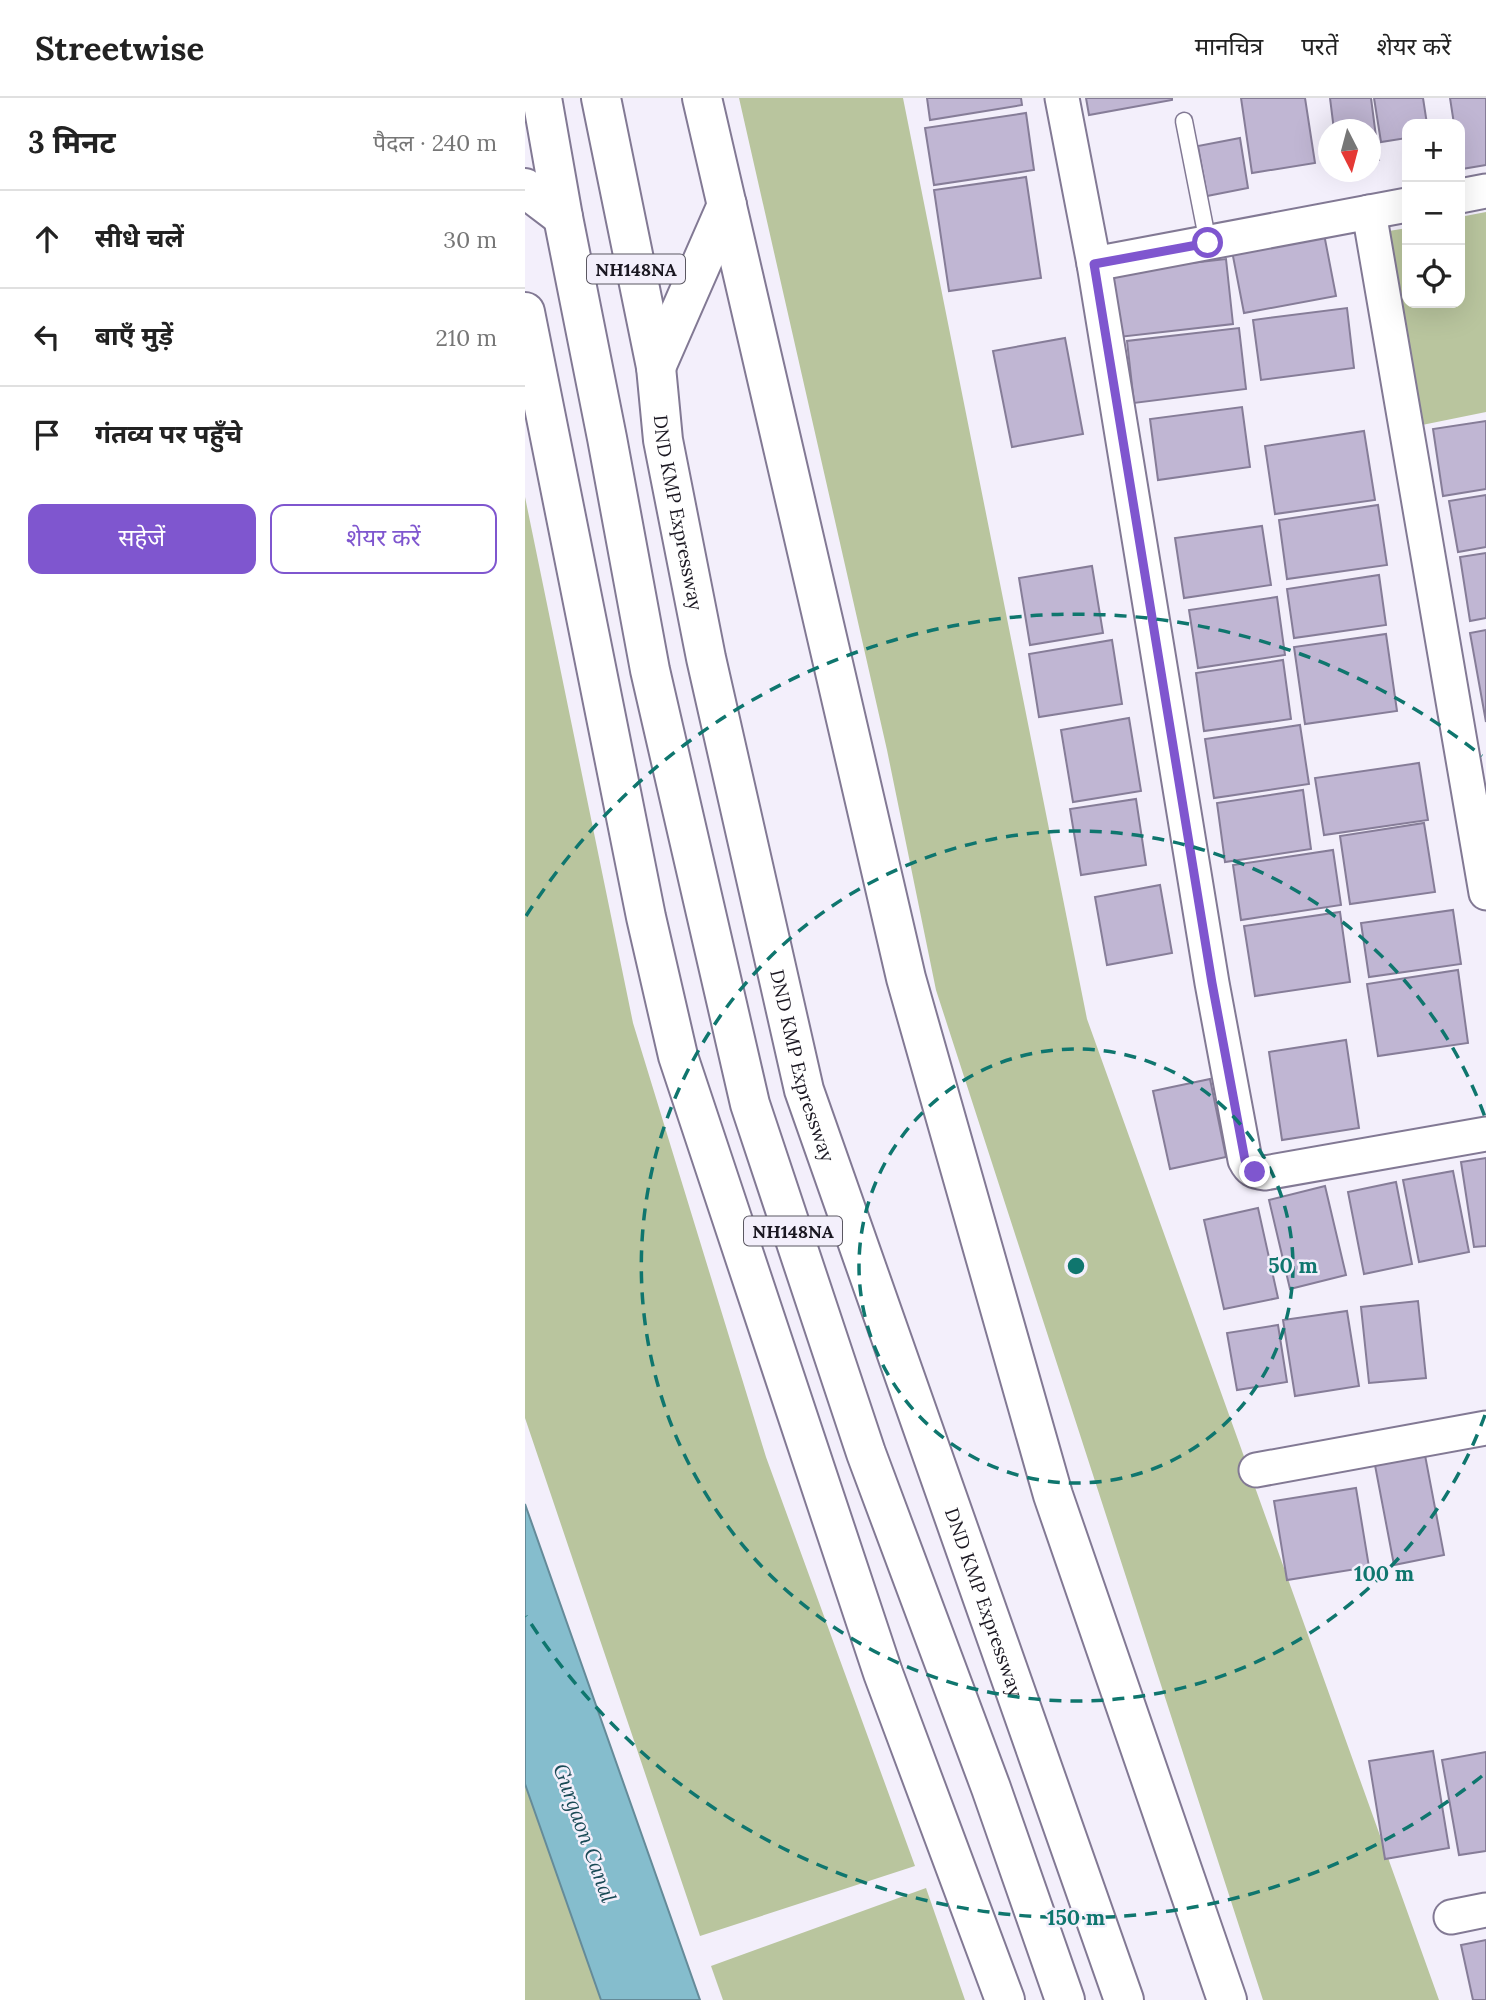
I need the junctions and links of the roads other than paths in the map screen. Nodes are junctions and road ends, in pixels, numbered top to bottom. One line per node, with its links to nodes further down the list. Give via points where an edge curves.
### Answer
1 (542, 98): 12 (main road, NH148NA)
2 (601, 98): 16 (main road, DND KMP Expressway / NH148NA)
3 (702, 98): 9 (main road)
4 (1062, 98): 14 (street)
5 (1184, 121): 13 (lane)
6 (525, 188): 12 (main road)
7 (1486, 191): 8 (street)
8 (1465, 194)
9 (727, 205): 16 (main road); 26 (main road, via 906,978 1053,1495)
10 (1402, 206): 11 (street)
11 (1369, 212): 13 (street); 17 (street)
12 (563, 217): 24 (main road, NH148NA, via 650,670 750,1104 866,1453)
13 (1208, 243): 14 (street)
14 (1094, 264): 18 (street, via 1212,983 1248,1167 1265,1173)
15 (525, 312): 23 (main road, via 678,1056 883,1672)
16 (656, 368): 25 (main road, DND KMP Expressway / NH148NA, via 663,440 704,644 804,1090)
17 (1486, 893)
18 (1486, 1134)
19 (1486, 1428): 20 (street)
20 (1256, 1470)
21 (1486, 1910): 22 (street)
22 (1451, 1917)
23 (1005, 2000)
24 (1065, 2000)
25 (1124, 2000)
26 (1227, 2000)

